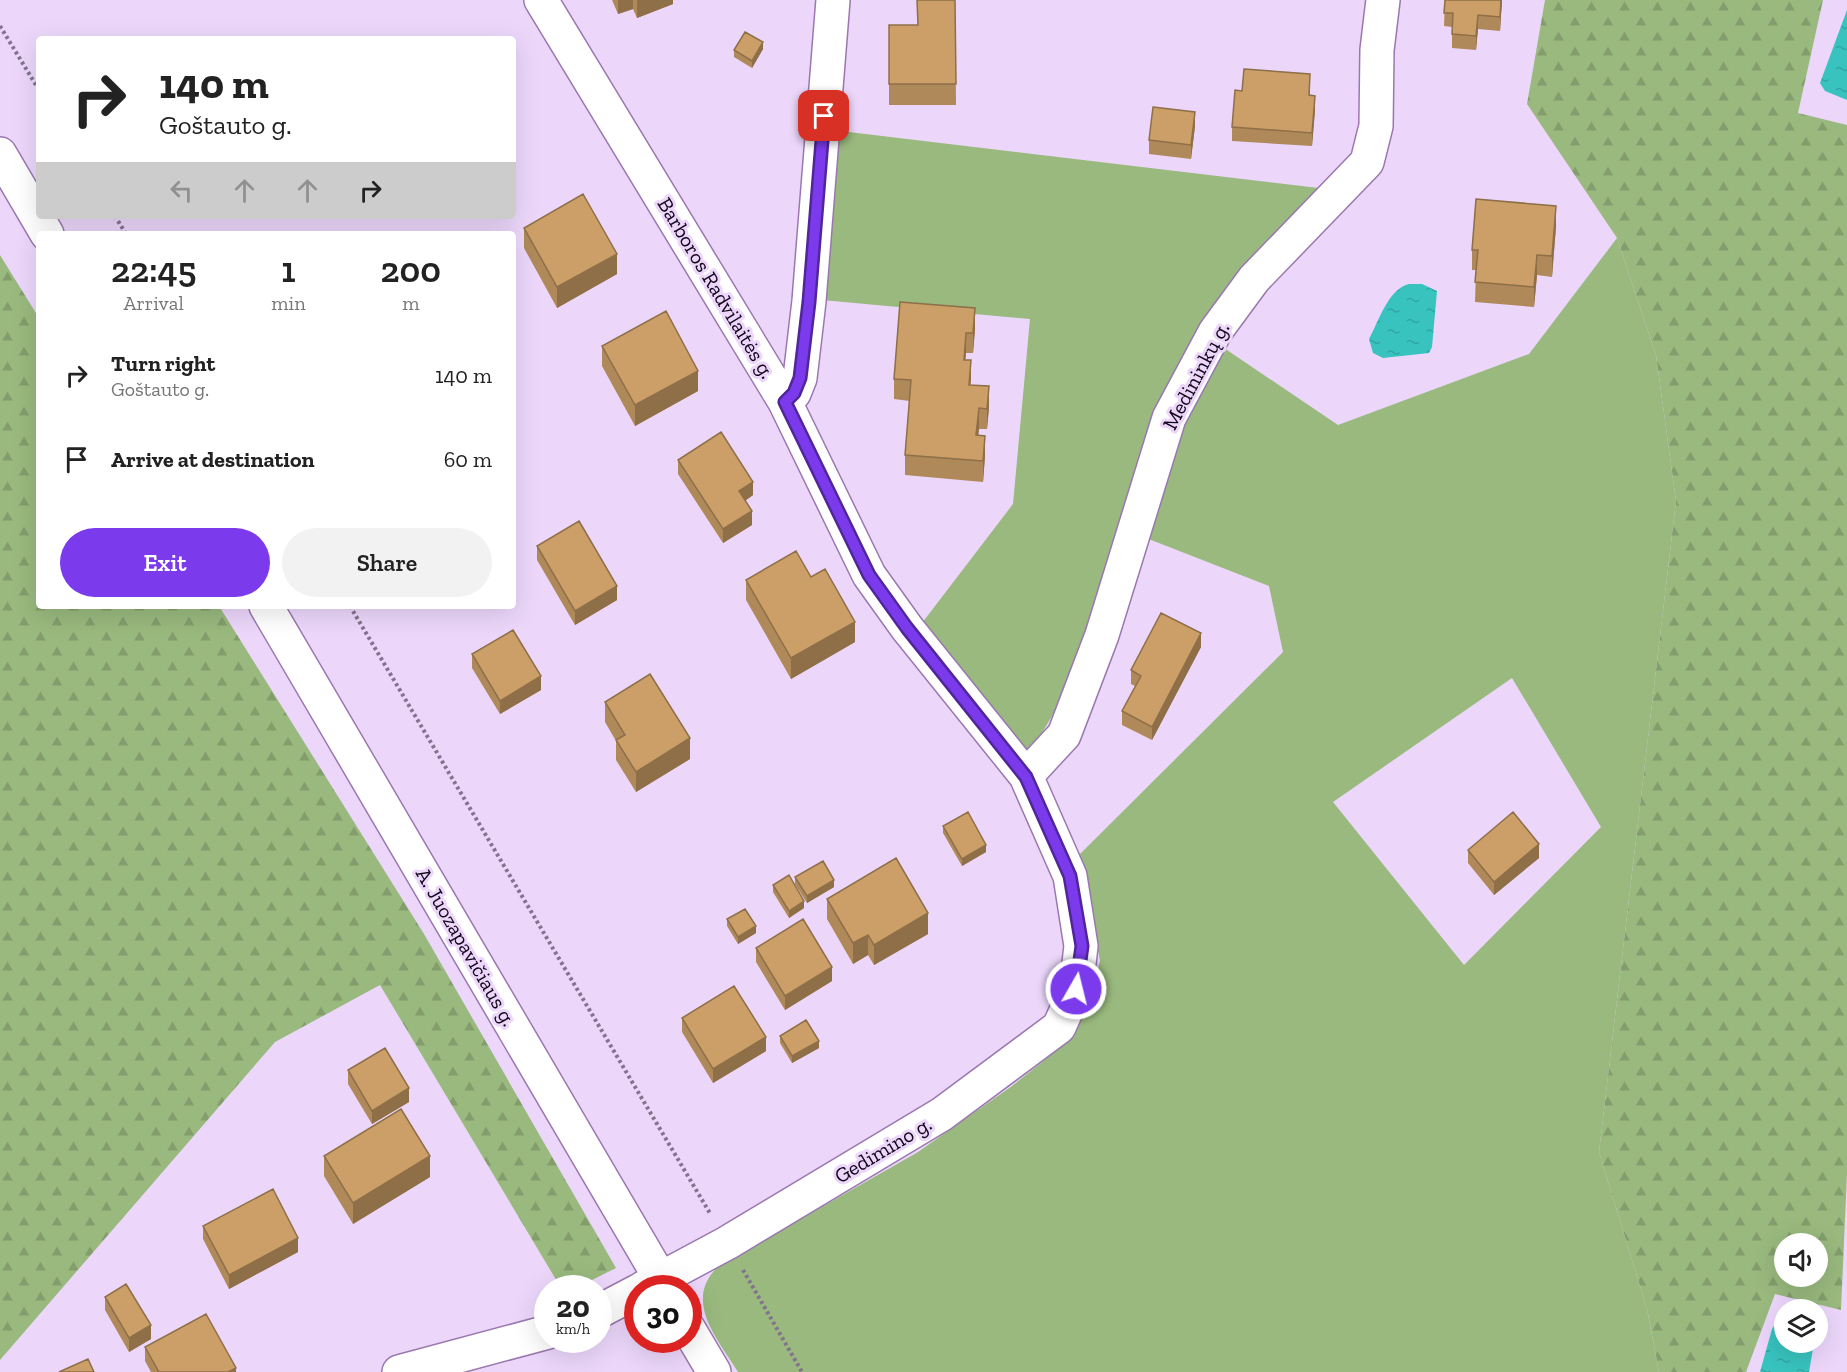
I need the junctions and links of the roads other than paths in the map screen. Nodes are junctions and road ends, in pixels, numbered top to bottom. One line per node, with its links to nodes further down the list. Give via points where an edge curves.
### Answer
1 (541, 0): 6 (street, Barboros Radvilaitės g.)
2 (833, 0): 6 (street, via 801,367 794,393)
3 (1383, 0): 8 (street, Medininkų g., via 1377,50 1376,126 1367,162 1254,279 1215,332 1169,418 1102,635 1064,735)
4 (0, 154): 5 (street)
5 (36, 215)
6 (785, 402): 8 (street, Barboros Radvilaitės g., via 869,575)
7 (268, 609): 10 (street, A. Juozapavičiaus g.)
8 (1026, 777): 9 (street, Barboros Radvilaitės g., via 1070,876 1082,946)
9 (1076, 989): 11 (street, Gedimino g., via 1059,1027 942,1114)
10 (645, 1275)
11 (672, 1275)
12 (534, 1336): 14 (street)
13 (702, 1352): 15 (street)
14 (419, 1370)
15 (714, 1372)

